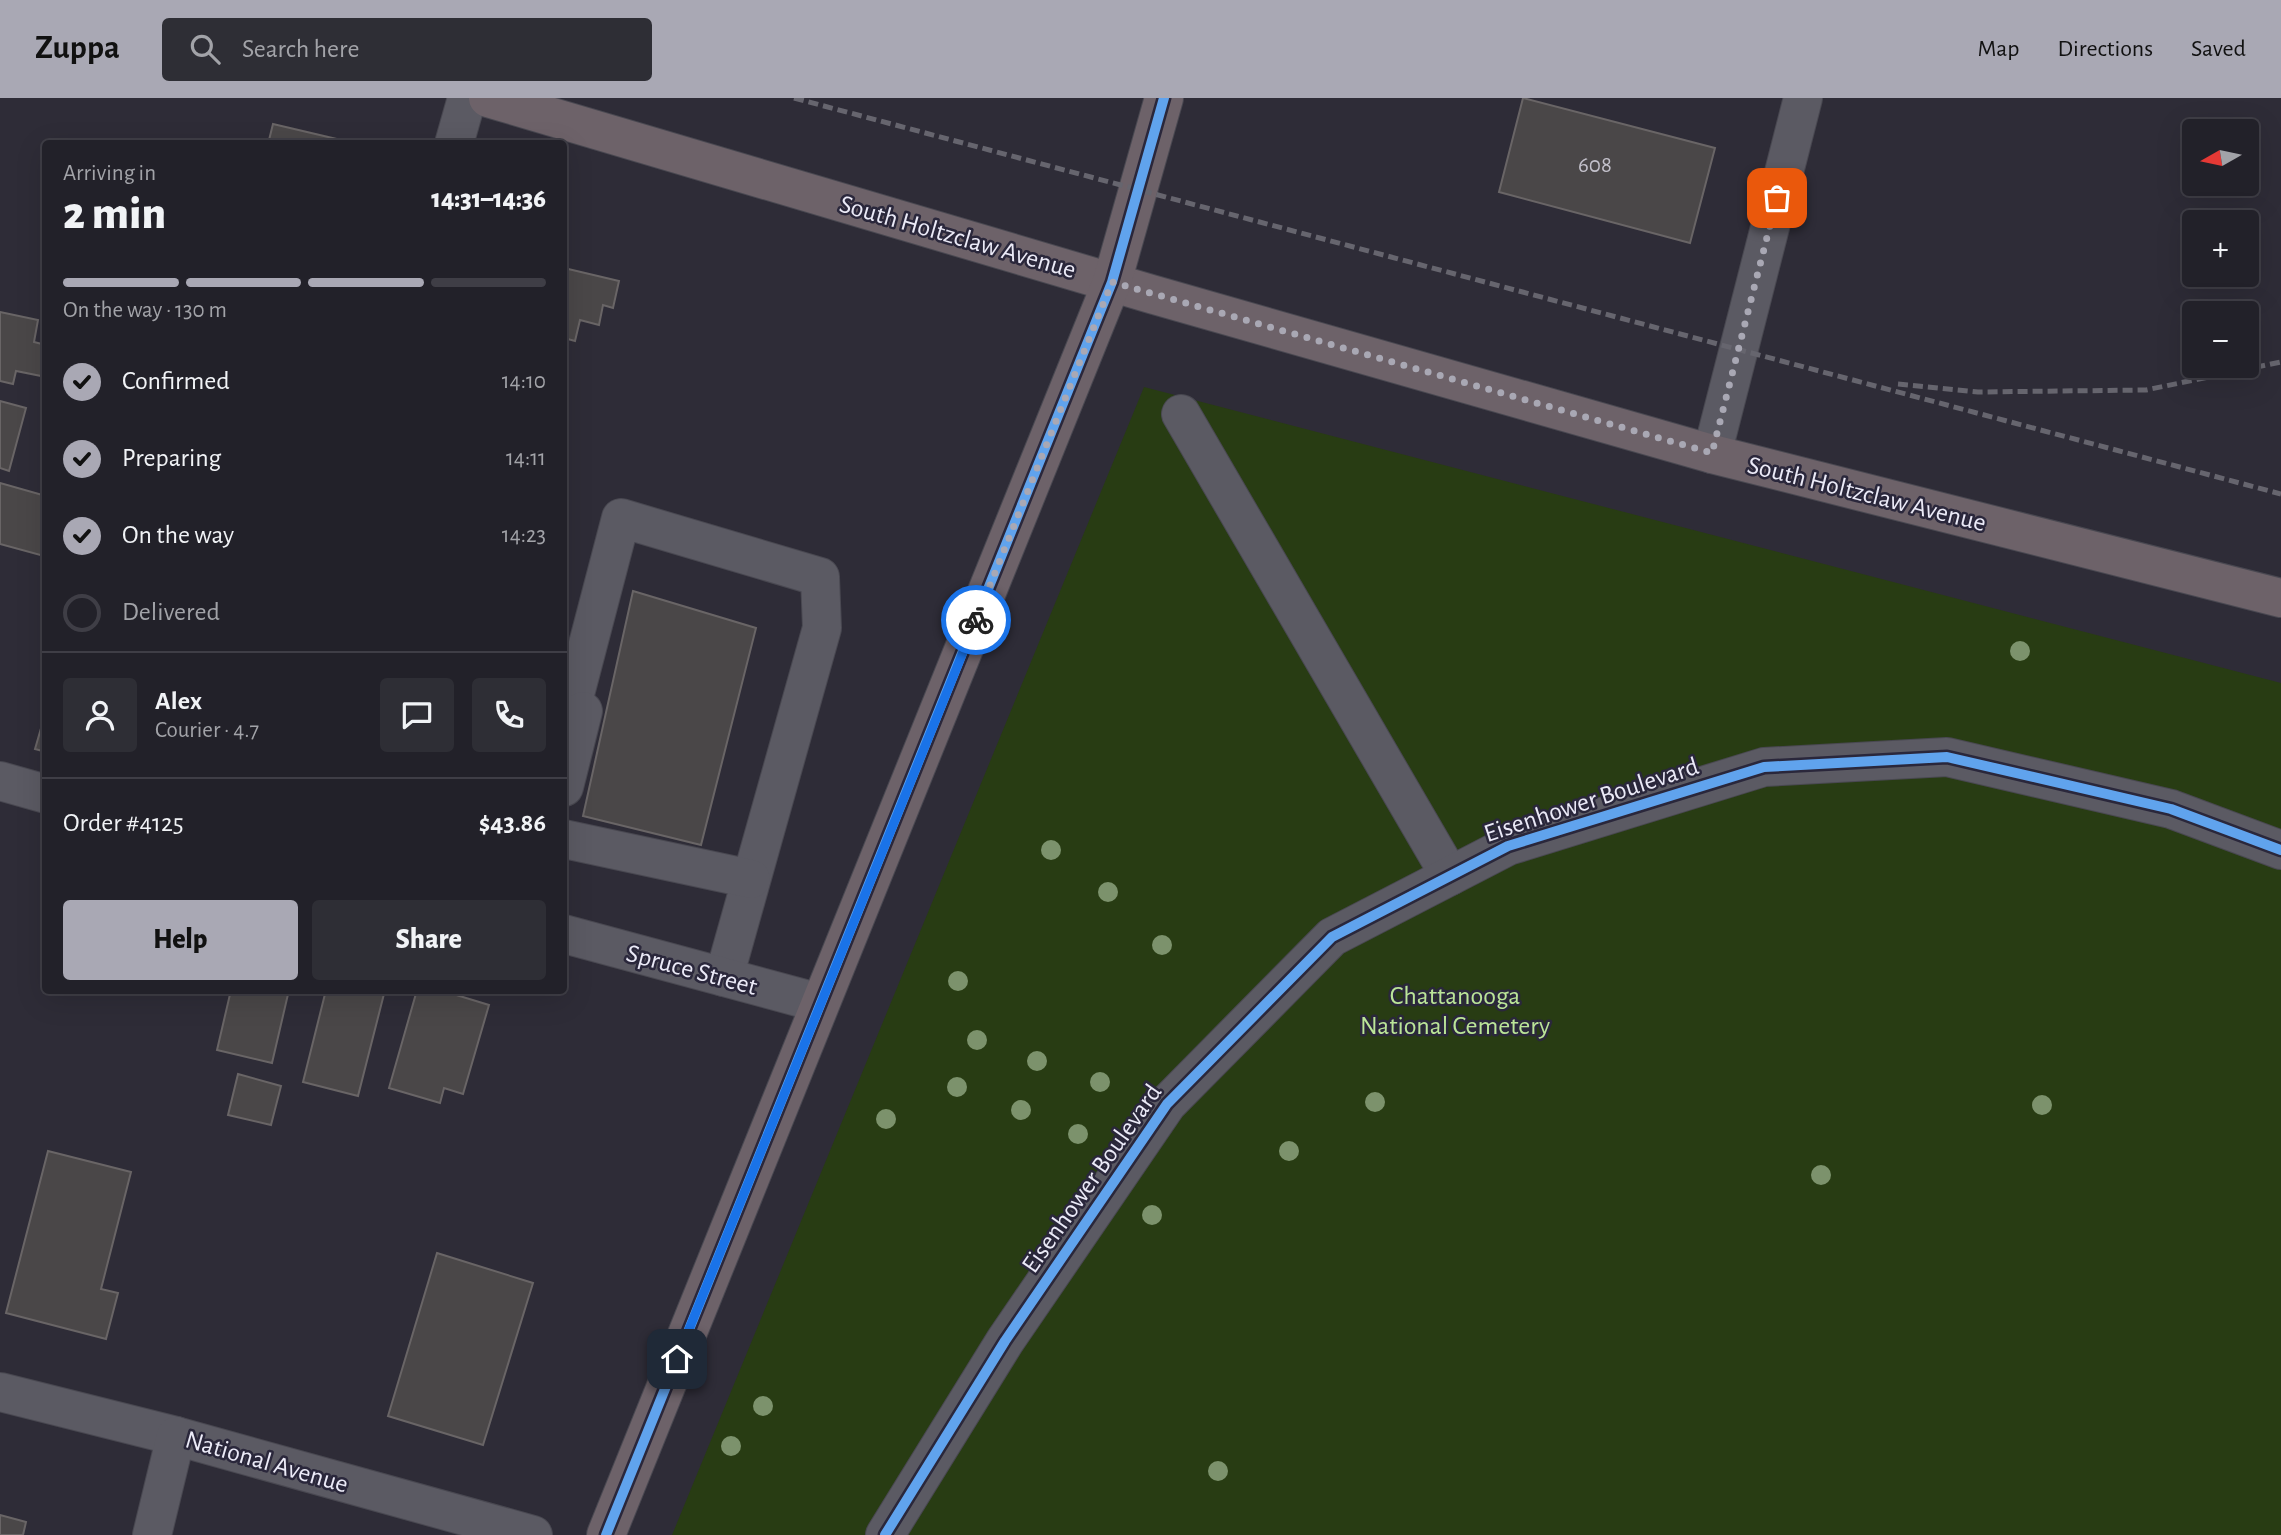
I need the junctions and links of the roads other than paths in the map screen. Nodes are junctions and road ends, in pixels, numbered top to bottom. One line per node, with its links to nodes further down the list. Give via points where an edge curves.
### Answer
1 (467, 98): 5 (street)
2 (488, 98): 6 (main road, South Holtzclaw Avenue)
3 (1164, 98): 6 (main road)
4 (1803, 98): 8 (street)
5 (455, 140)
6 (1112, 282): 8 (main road, South Holtzclaw Avenue); 21 (main road)
7 (1181, 414): 17 (street)
8 (1712, 453): 10 (main road, South Holtzclaw Avenue)
9 (604, 583): 11 (street); 12 (street, via 608,611); 18 (street, via 621,518 820,577 822,628)
10 (2281, 598)
11 (567, 725)
12 (567, 776)
13 (0, 781): 14 (street)
14 (42, 793)
15 (567, 840): 18 (street)
16 (2281, 850): 17 (street, Eisenhower Boulevard, via 2171,810 1947,757 1764,767 1508,846)
17 (1450, 876): 27 (street, Eisenhower Boulevard, via 1332,937 1167,1104 1005,1341)
18 (751, 879): 20 (street)
19 (567, 935): 20 (street, Spruce Street)
20 (724, 978): 21 (street, Spruce Street)
21 (820, 1003): 26 (main road)
22 (0, 1392): 23 (street, National Avenue)
23 (176, 1436): 24 (street); 25 (street, National Avenue)
24 (152, 1535)
25 (533, 1535)
26 (606, 1535)
27 (886, 1535)

